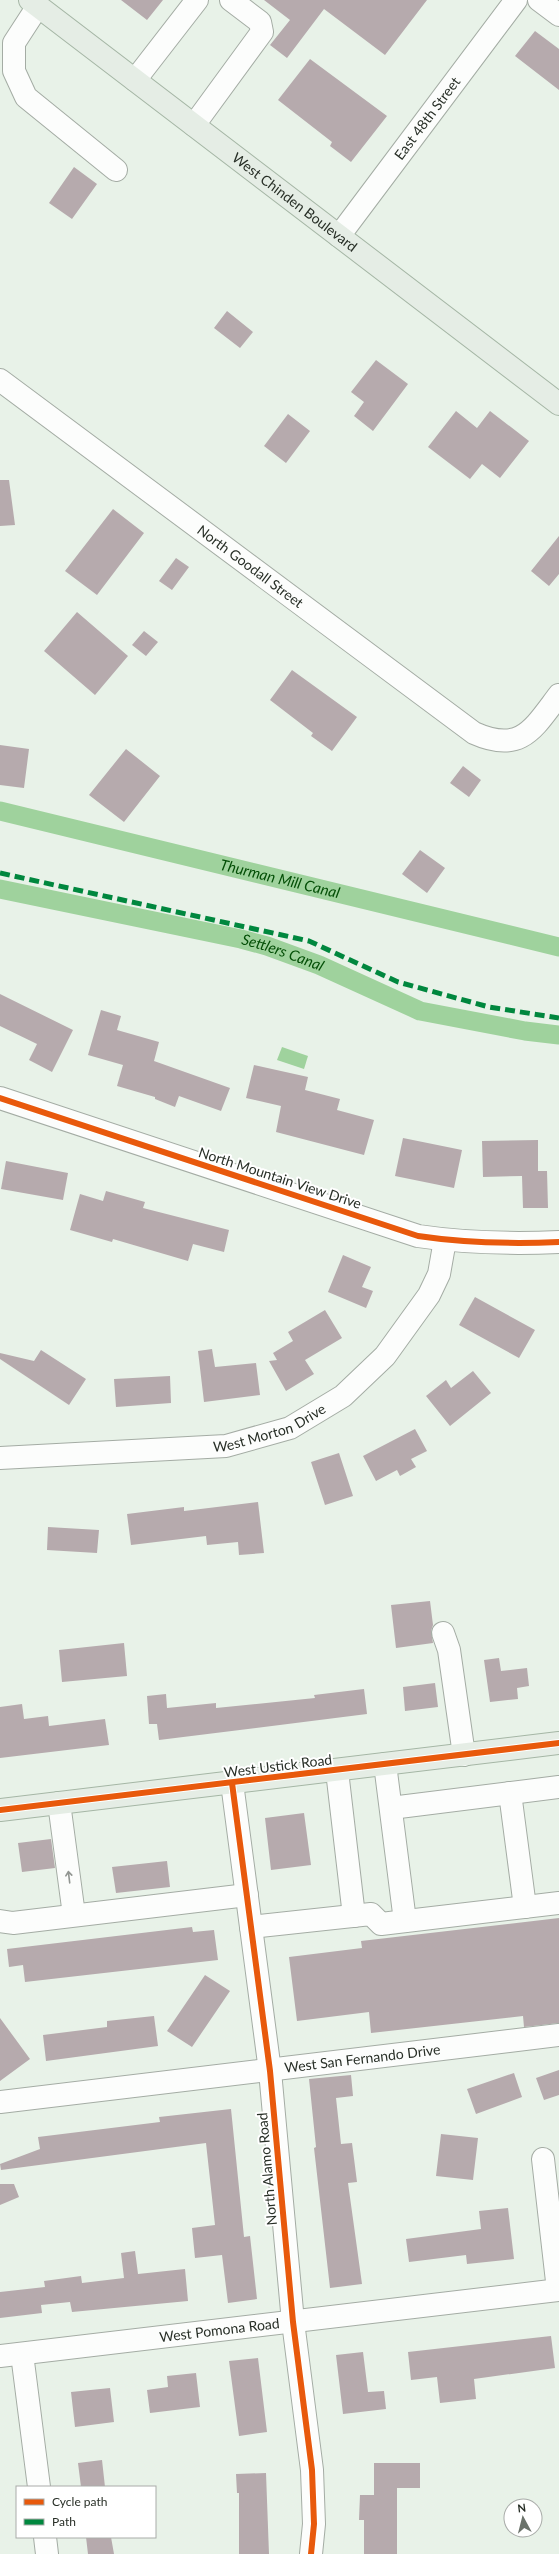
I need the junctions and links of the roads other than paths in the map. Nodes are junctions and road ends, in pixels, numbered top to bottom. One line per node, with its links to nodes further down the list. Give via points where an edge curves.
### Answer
1 (197, 0): 7 (street)
2 (231, 0): 8 (street, via 260,22 262,32)
3 (516, 0): 10 (street, East 48th Street)
4 (539, 0): 6 (street)
5 (34, 3): 7 (main road, West Chinden Boulevard); 9 (street, via 14,43 14,72 26,97)
6 (559, 15)
7 (135, 80): 8 (main road, West Chinden Boulevard)
8 (194, 126): 10 (main road, West Chinden Boulevard)
9 (116, 170)
10 (339, 236): 12 (main road, West Chinden Boulevard)
11 (0, 380): 13 (street, North Goodall Street, via 474,733 492,741 518,739 534,728)
12 (559, 404)
13 (559, 695)
14 (0, 1098): 15 (street, North Mountain View Drive, via 418,1236)
15 (445, 1240): 16 (street, North Mountain View Drive, via 511,1244); 17 (street, West Morton Drive, via 439,1274 430,1295 386,1356 343,1396 290,1428 226,1446)
16 (559, 1242)
17 (0, 1458)
18 (443, 1633): 20 (street, via 449,1650)
19 (559, 1743): 20 (main road, West Ustick Road)
20 (464, 1755): 21 (main road, West Ustick Road)
21 (385, 1764): 22 (main road, West Ustick Road); 27 (street)
22 (337, 1771): 23 (main road, West Ustick Road); 33 (street)
23 (232, 1783): 26 (main road, West Ustick Road); 29 (street, North Alamo Road)
24 (559, 1788): 25 (street)
25 (510, 1793): 27 (street); 31 (street)
26 (59, 1803): 28 (main road, West Ustick Road); 32 (street, one-way to 26)
27 (391, 1808): 35 (street)
28 (0, 1810)
29 (247, 1895): 32 (street); 36 (street, North Alamo Road)
30 (559, 1902): 31 (street)
31 (525, 1906): 35 (street)
32 (74, 1915): 34 (street, via 13,1923)
33 (354, 1916): 35 (street, via 371,1914 380,1924); 36 (street)
34 (0, 1921)
35 (405, 1921)
36 (251, 1927): 38 (street, North Alamo Road)
37 (559, 2036): 38 (street, West San Fernando Drive)
38 (270, 2071): 39 (street, West San Fernando Drive); 42 (street, North Alamo Road)
39 (0, 2102)
40 (543, 2159): 41 (street)
41 (559, 2290): 42 (street, West Pomona Road)
42 (293, 2322): 43 (street, West Pomona Road); 48 (street, North Alamo Road, via 312,2470 314,2524)
43 (22, 2354): 44 (street, West Pomona Road); 45 (street)
44 (0, 2356)
45 (39, 2486)
46 (45, 2538): 47 (street)
47 (47, 2554)
48 (311, 2554)

